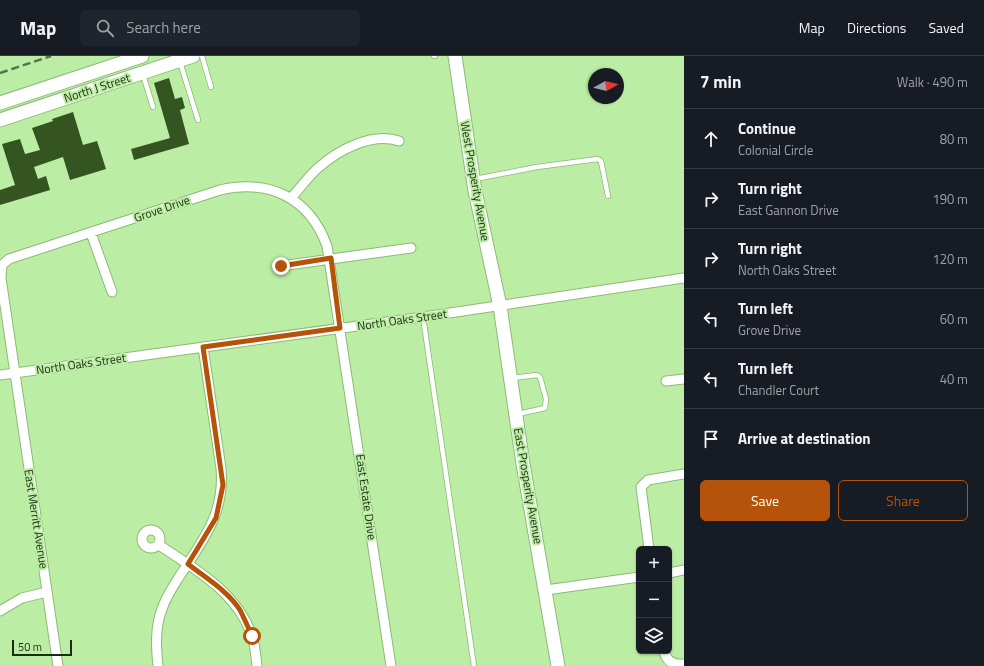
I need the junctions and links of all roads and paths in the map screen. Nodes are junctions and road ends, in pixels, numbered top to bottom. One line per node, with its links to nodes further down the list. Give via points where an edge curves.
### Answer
1 (142, 56): 8 (main road, North J Street)
2 (193, 56): 5 (main road, North J Street)
3 (202, 56): 7 (lane)
4 (455, 56): 13 (main road, West Prosperity Avenue)
5 (179, 60): 6 (main road, North J Street); 11 (lane)
6 (142, 73): 9 (lane); 10 (main road, North J Street)
7 (211, 87)
8 (0, 103)
9 (153, 107)
10 (0, 120)
11 (198, 120)
12 (399, 141): 15 (street, via 377,138 347,149 318,168)
13 (474, 180): 14 (lane, via 536,167 598,159 601,161); 22 (main road, West Prosperity Avenue)
14 (608, 196)
15 (291, 198): 16 (street, Grove Drive, via 266,188 231,187); 18 (street, Grove Drive, via 307,212 323,234)
16 (91, 233): 21 (street); 26 (street, Grove Drive, via 9,259 2,265 0,278)
17 (411, 248): 18 (street)
18 (331, 258): 19 (street); 24 (street, Grove Drive)
19 (281, 266)
20 (684, 278): 22 (street, North Oaks Street)
21 (112, 292)
22 (500, 306): 23 (street, North Oaks Street); 28 (main road, East Prosperity Avenue)
23 (423, 317): 24 (street, North Oaks Street); 48 (lane)
24 (340, 328): 25 (street, North Oaks Street); 47 (street, East Estate Drive)
25 (203, 347): 26 (street, North Oaks Street); 35 (street, via 223,485 216,518)
26 (14, 373): 27 (street, North Oaks Street); 40 (street, East Merritt Avenue)
27 (0, 375)
28 (511, 378): 31 (main road, East Prosperity Avenue); 31 (lane, via 537,375 540,377 546,399 545,408)
29 (684, 379): 30 (street)
30 (666, 381)
31 (516, 415): 39 (main road, East Prosperity Avenue)
32 (684, 474): 34 (street, via 648,480 641,487)
33 (159, 546): 35 (street)
34 (649, 546)
35 (188, 564): 45 (street, via 161,609 156,636); 46 (street, via 218,587 239,609 252,636)
36 (684, 570): 37 (street)
37 (672, 572)
38 (636, 577): 39 (street)
39 (546, 590): 49 (main road, East Prosperity Avenue)
40 (47, 592): 41 (street, via 22,598); 44 (street, East Merritt Avenue)
41 (0, 611)
42 (665, 654): 43 (street, via 673,664)
43 (684, 664)
44 (58, 666)
45 (158, 666)
46 (257, 666)
47 (391, 666)
48 (474, 666)
49 (558, 666)

